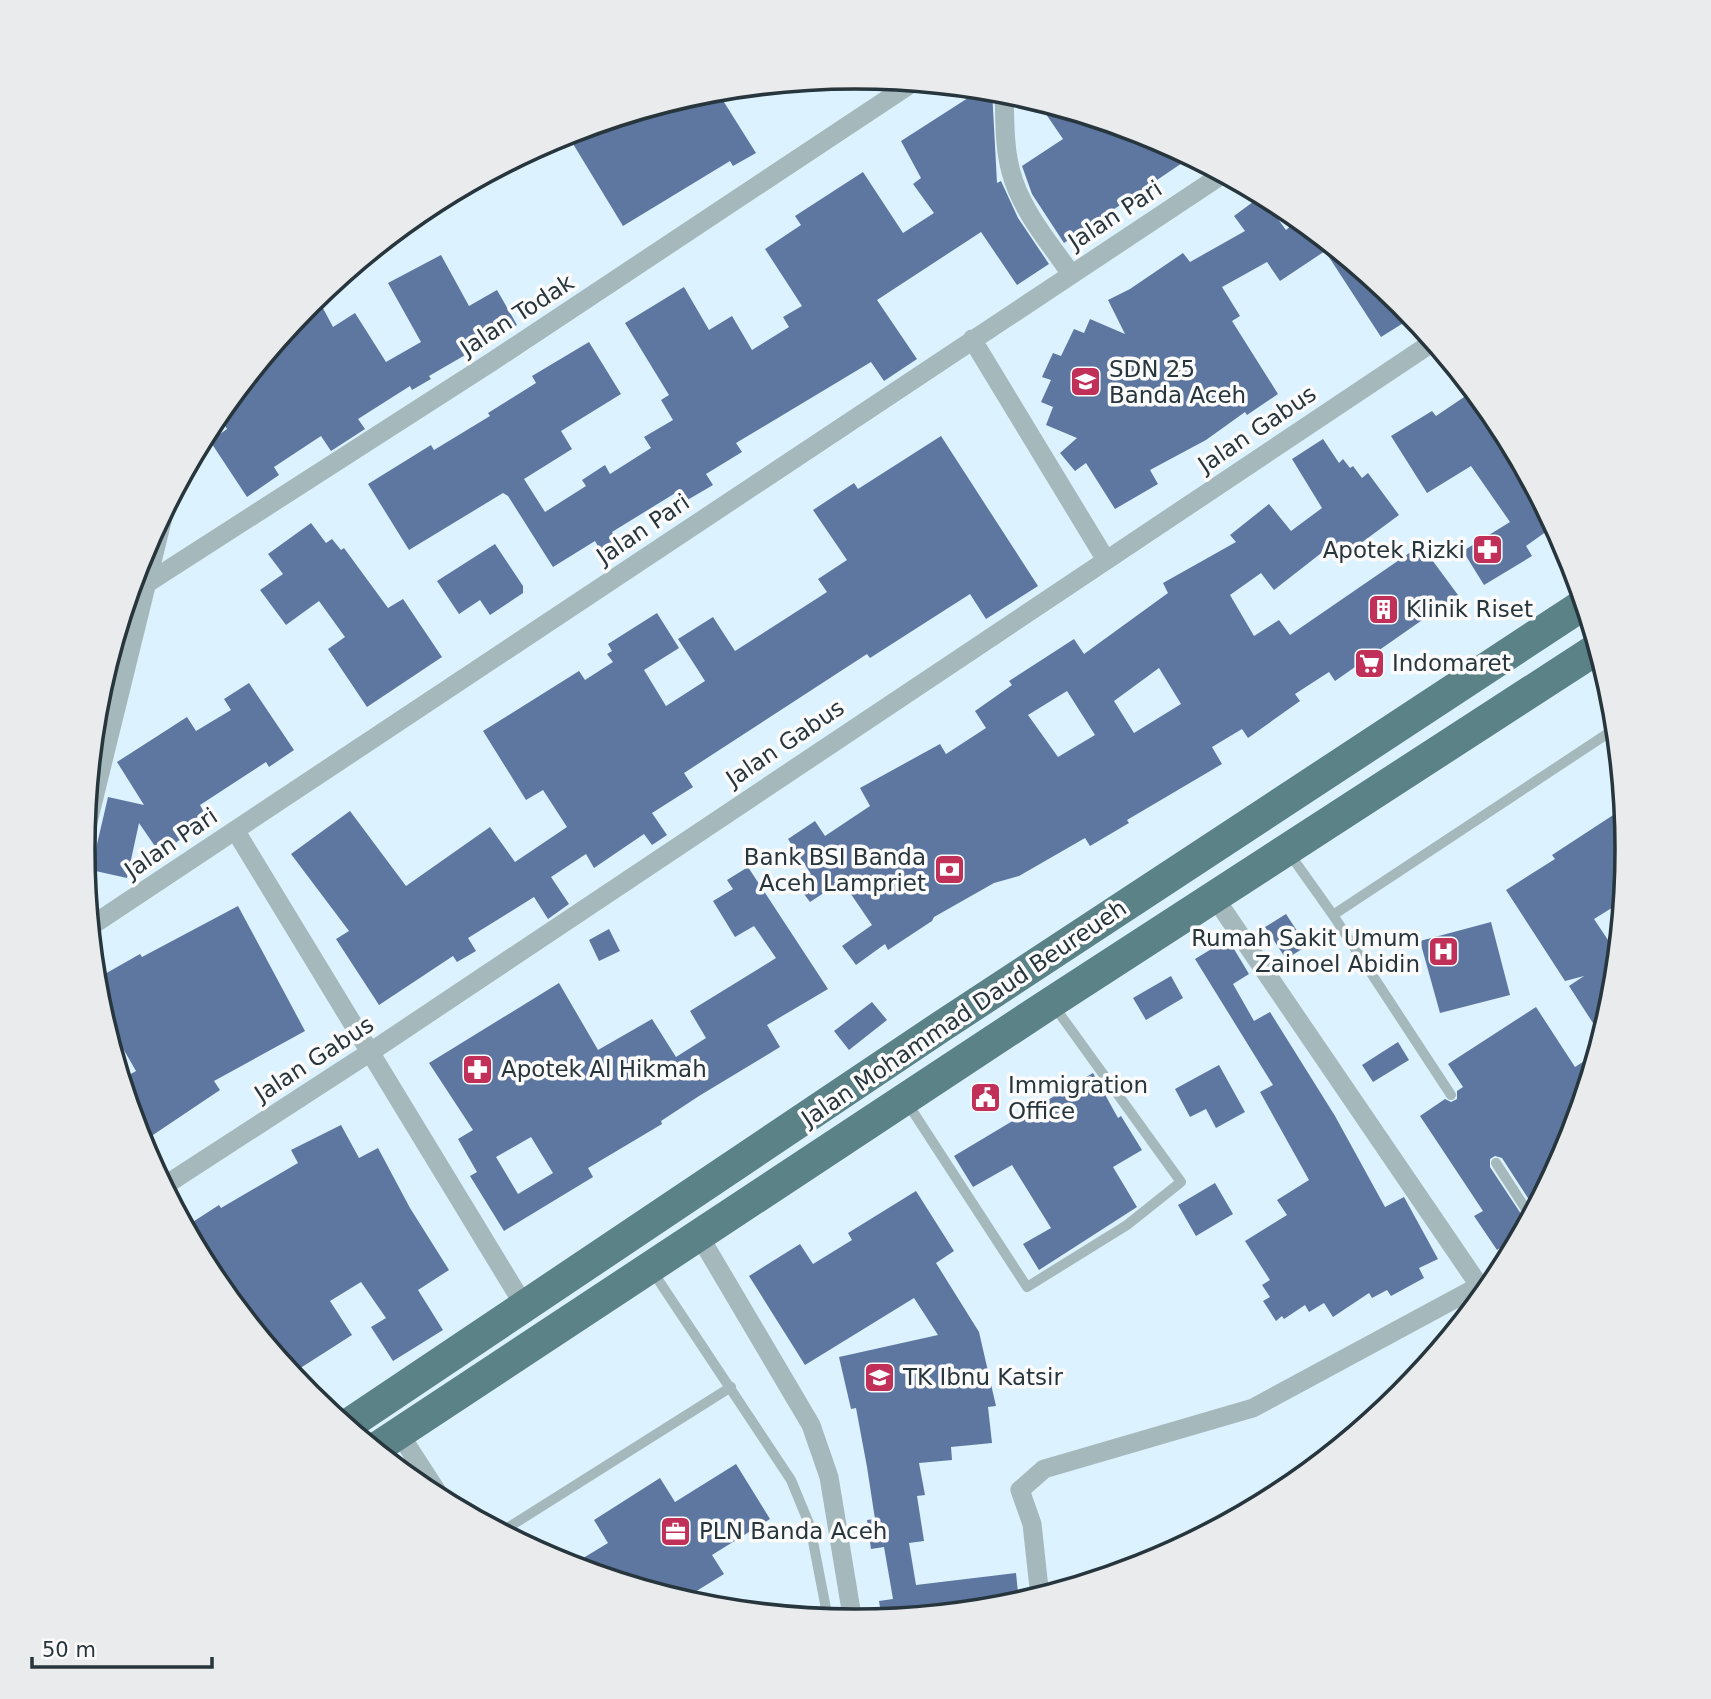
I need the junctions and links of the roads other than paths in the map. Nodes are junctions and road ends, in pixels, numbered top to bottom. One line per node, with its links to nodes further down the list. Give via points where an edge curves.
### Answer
1 (900, 91): 9 (street, Jalan Todak)
2 (1005, 104): 4 (street, via 1014,185)
3 (1214, 180): 4 (street, Jalan Pari)
4 (1071, 274): 5 (street, Jalan Pari)
5 (971, 339): 7 (street); 17 (street, Jalan Pari)
6 (1426, 347): 7 (street, Jalan Gabus)
7 (1106, 559): 23 (street, Jalan Gabus)
8 (151, 565): 9 (street)
9 (146, 584): 10 (street)
10 (136, 606)
11 (1574, 611): 12 (highway); 33 (highway, Jalan Mohammad Daud Beureueh, via 942,1026)
12 (1582, 629)
13 (124, 642): 16 (street)
14 (1590, 653): 18 (highway, Jalan Mohammad Daud Beureueh)
15 (1606, 734): 20 (lane)
16 (102, 752)
17 (235, 830): 21 (street, Jalan Pari); 23 (street)
18 (1287, 850): 19 (highway, Jalan Mohammad Daud Beureueh); 20 (lane)
19 (1215, 898): 22 (highway, Jalan Mohammad Daud Beureueh); 31 (street)
20 (1333, 915): 24 (lane)
21 (99, 920)
22 (1052, 1002): 25 (highway, Jalan Mohammad Daud Beureueh); 25 (lane, via 1181,1181 1127,1225 1027,1287)
23 (372, 1051): 27 (street, Jalan Gabus); 33 (street)
24 (1451, 1095)
25 (906, 1101): 29 (highway, Jalan Mohammad Daud Beureueh)
26 (1496, 1163): 28 (lane)
27 (172, 1181)
28 (1525, 1208)
29 (700, 1237): 30 (highway, Jalan Mohammad Daud Beureueh); 41 (street, via 811,1425 830,1477)
30 (651, 1268): 34 (lane); 36 (highway, Jalan Mohammad Daud Beureueh)
31 (1479, 1285)
32 (1471, 1296): 39 (street, via 1253,1408 1044,1469 1020,1490 1032,1524)
33 (525, 1307): 35 (highway, Jalan Mohammad Daud Beureueh)
34 (732, 1387): 38 (lane); 40 (lane, via 801,1503)
35 (354, 1421)
36 (387, 1441): 37 (street)
37 (409, 1465)
38 (510, 1526)
39 (1039, 1587)
40 (826, 1609)
41 (851, 1610)

